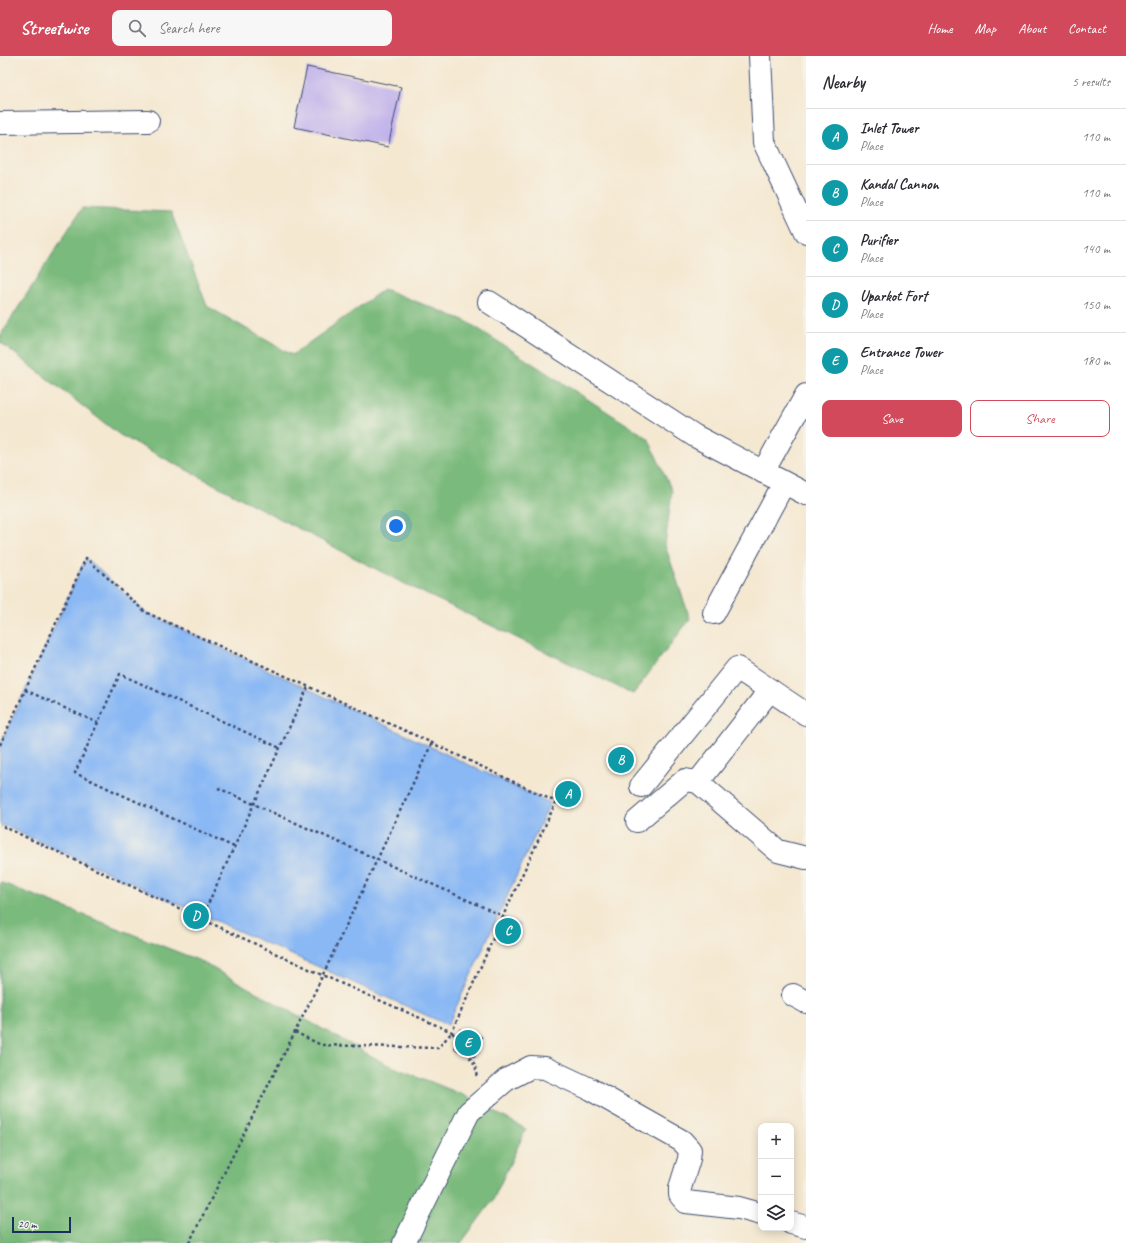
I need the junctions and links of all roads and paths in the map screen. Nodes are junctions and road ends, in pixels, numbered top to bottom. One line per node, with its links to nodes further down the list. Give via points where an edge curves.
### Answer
1 (760, 56): 4 (street, via 764,142)
2 (148, 121): 3 (street)
3 (0, 123)
4 (806, 232)
5 (489, 302): 7 (street, via 696,436)
6 (806, 395): 7 (street)
7 (763, 472): 8 (street)
8 (784, 483): 9 (street); 10 (street)
9 (806, 494)
10 (714, 613)
11 (308, 687): 12 (path, via 144,612 86,558); 16 (path); 18 (path)
12 (26, 690): 15 (path); 17 (path)
13 (770, 690): 14 (street); 19 (street); 20 (street, via 737,668)
14 (804, 708)
15 (98, 723): 18 (path, via 120,674); 25 (path, via 74,773)
16 (432, 743): 27 (path); 28 (path, via 556,802)
17 (0, 745)
18 (280, 748): 22 (path)
19 (698, 782): 23 (street, via 685,780); 26 (street, via 778,851)
20 (641, 786)
21 (218, 788): 22 (path)
22 (253, 805): 25 (path); 27 (path)
23 (637, 821)
24 (0, 825): 29 (path)
25 (234, 847): 29 (path)
26 (806, 858)
27 (377, 860): 28 (path); 30 (path)
28 (503, 916): 32 (path)
29 (200, 919): 30 (path)
30 (322, 975): 31 (path); 32 (path)
31 (295, 1032): 32 (path, via 322,1045 438,1048); 37 (path)
32 (452, 1032): 33 (path)
33 (475, 1065)
34 (758, 1213): 38 (street, via 739,1208 686,1202 680,1195 680,1188 690,1150 682,1141 590,1089 545,1068 531,1067 506,1080 469,1112)
35 (794, 1224): 36 (street)
36 (806, 1227)
37 (189, 1243)
38 (404, 1243)

